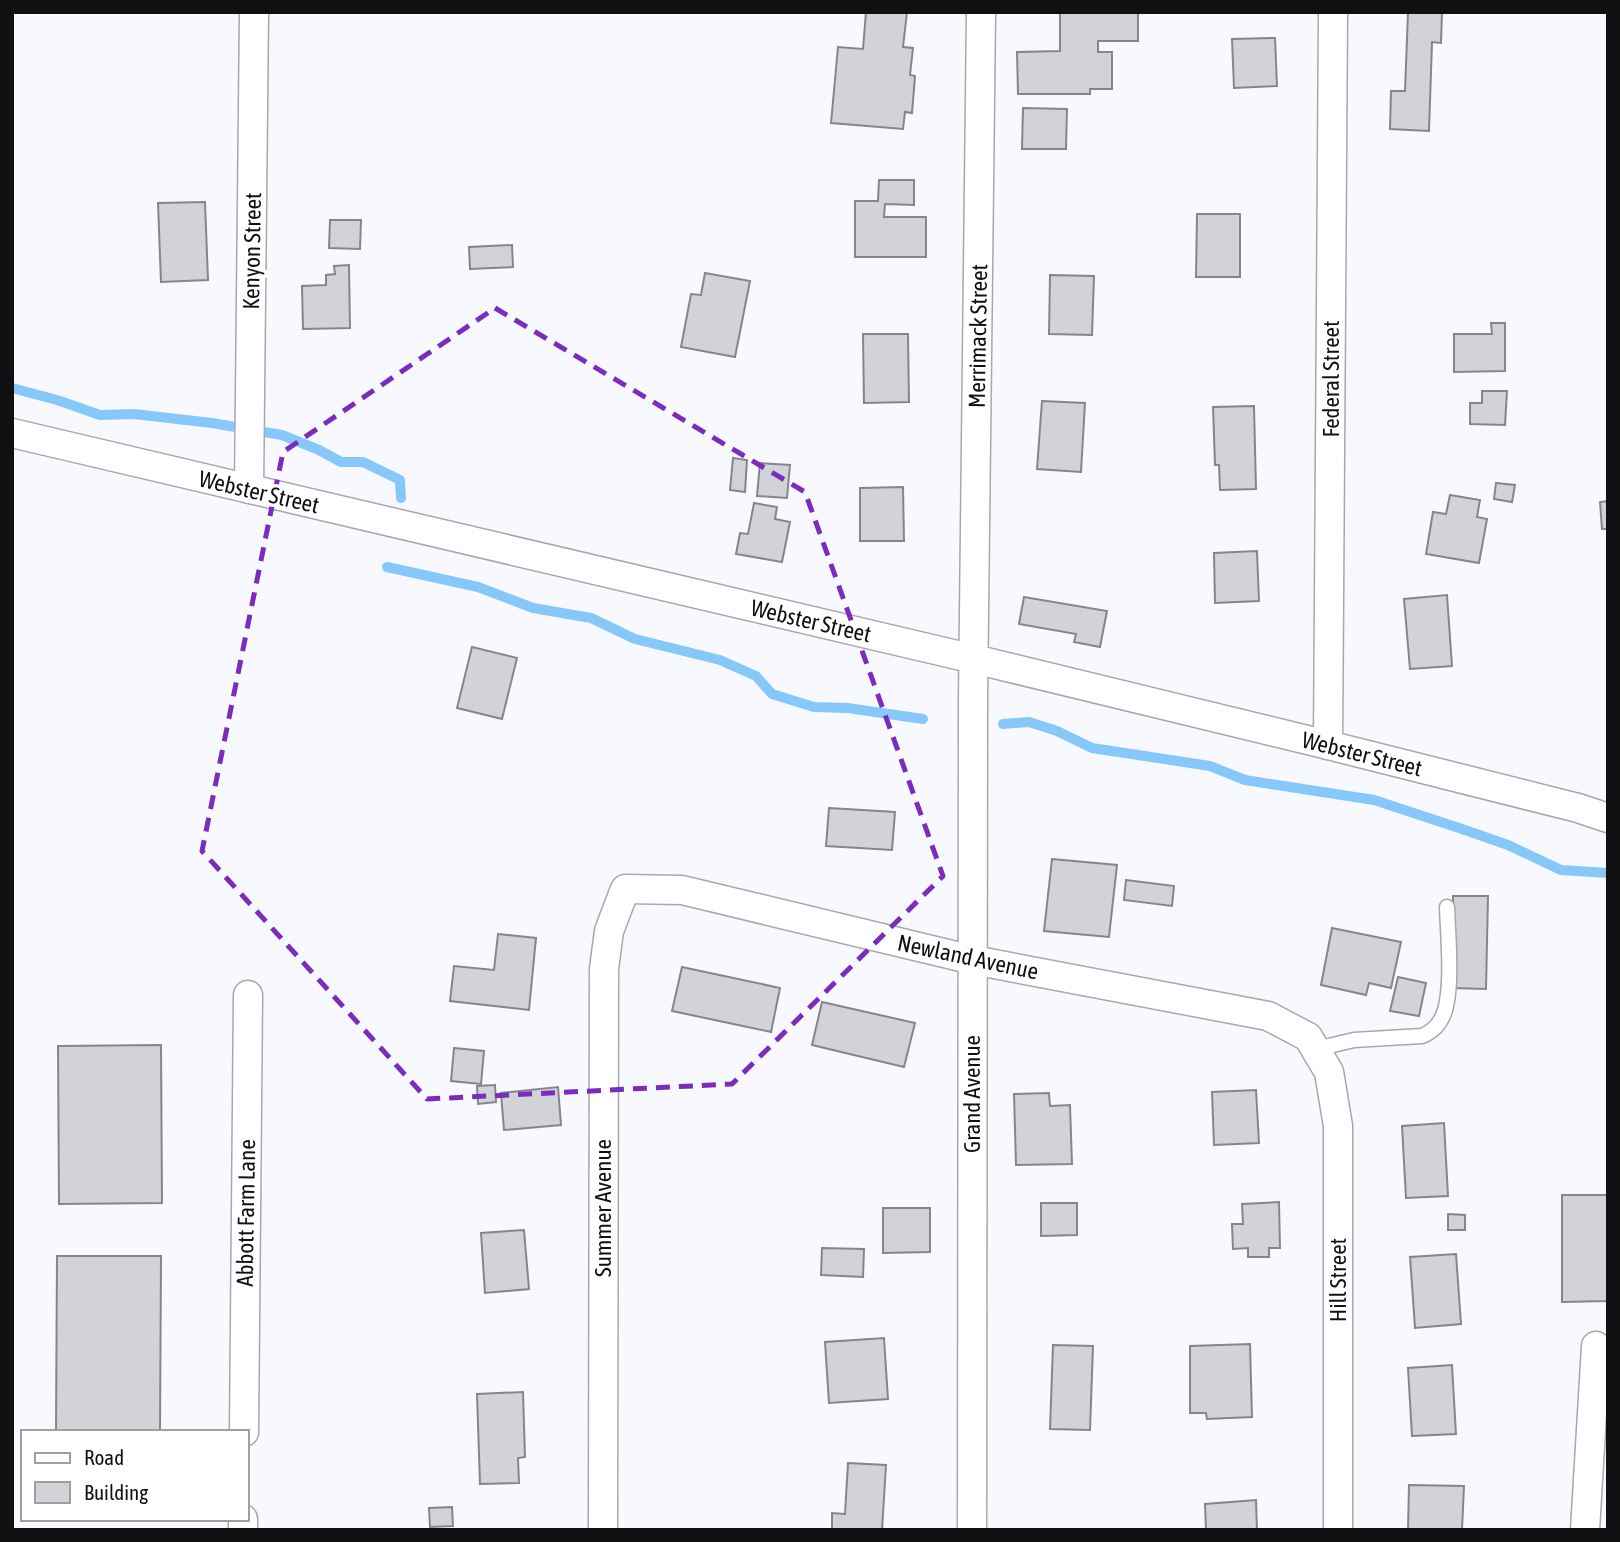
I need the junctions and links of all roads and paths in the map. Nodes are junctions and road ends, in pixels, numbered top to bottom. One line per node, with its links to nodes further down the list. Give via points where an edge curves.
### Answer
1 (254, 12): 5 (street, Kenyon Street)
2 (981, 12): 6 (street, Merrimack Street)
3 (1333, 12): 7 (street, Federal Street)
4 (12, 433): 5 (street, Webster Street)
5 (249, 489): 6 (street, Webster Street)
6 (974, 659): 7 (street, Webster Street); 11 (street, Grand Avenue)
7 (1328, 745): 8 (street, Webster Street)
8 (1608, 818)
9 (625, 889): 11 (street, Newland Avenue, via 682,890); 16 (street, Summer Avenue, via 609,931 604,969)
10 (1447, 906): 13 (lane, via 1449,986 1444,1013 1431,1033)
11 (973, 960): 13 (street, Newland Avenue, via 1268,1016); 17 (street, Grand Avenue)
12 (248, 995): 15 (street, Abbott Farm Lane)
13 (1312, 1043): 18 (street, Hill Street, via 1329,1072 1338,1126)
14 (1596, 1346): 19 (street)
15 (244, 1430)
16 (603, 1530)
17 (972, 1530)
18 (1338, 1530)
19 (1585, 1530)

